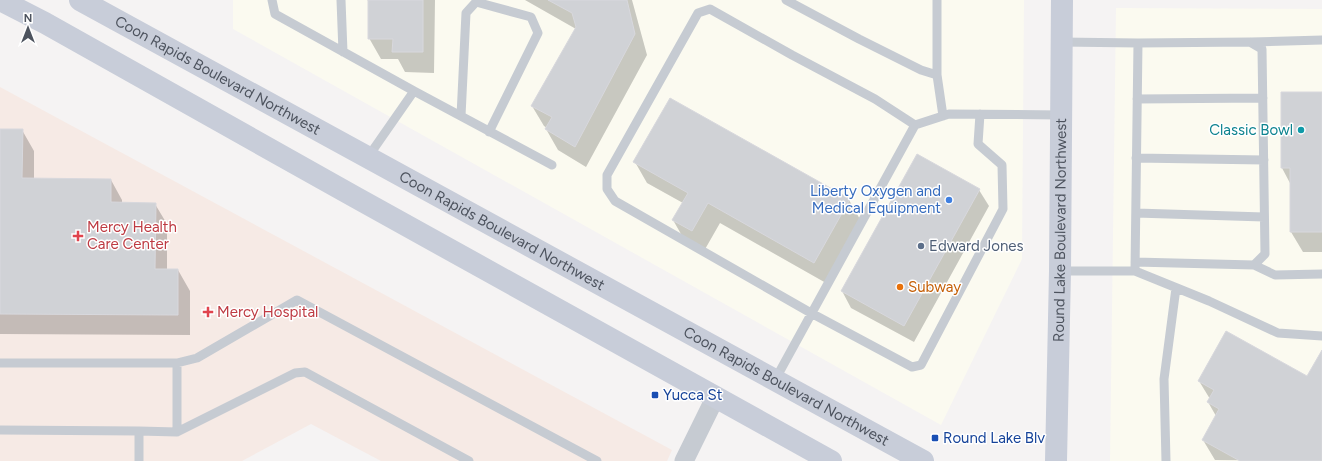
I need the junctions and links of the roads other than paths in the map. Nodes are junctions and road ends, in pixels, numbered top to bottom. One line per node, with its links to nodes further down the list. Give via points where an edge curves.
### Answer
1 (0, 0): 9 (main road)
2 (80, 0): 25 (main road, Coon Rapids Boulevard Northwest)
3 (272, 0): 14 (lane, via 275,14)
4 (341, 0): 14 (lane)
5 (786, 0): 15 (lane, via 914,67)
6 (937, 0): 15 (lane)
7 (1062, 0): 11 (main road, Round Lake Boulevard Northwest)
8 (0, 18): 9 (main road)
9 (45, 23): 41 (main road)
10 (1322, 40): 12 (lane)
11 (1061, 42): 13 (lane); 20 (main road, Round Lake Boulevard Northwest)
12 (1250, 42): 13 (lane); 17 (lane, via 1262,49)
13 (1138, 44): 18 (lane)
14 (343, 52): 16 (lane)
15 (937, 75): 22 (lane)
16 (414, 91): 21 (lane); 25 (lane)
17 (1263, 98): 18 (lane); 27 (lane)
18 (1137, 99): 26 (lane)
19 (980, 114): 20 (lane); 22 (lane); 36 (lane, via 978,144 1002,166 1003,209 921,365 912,367)
20 (1061, 115): 33 (main road, Round Lake Boulevard Northwest)
21 (461, 116): 24 (lane); 24 (lane, via 466,13 476,2 531,17 538,33)
22 (943, 116): 23 (lane)
23 (914, 125): 36 (lane); 36 (lane, via 875,99 710,9 698,13 607,175 607,188 615,201)
24 (489, 132): 28 (lane)
25 (368, 157): 40 (main road, Coon Rapids Boulevard Northwest)
26 (1136, 158): 27 (lane); 29 (lane)
27 (1264, 160): 30 (lane)
28 (552, 166)
29 (1136, 213): 30 (lane); 32 (lane)
30 (1264, 216): 31 (lane, via 1265,254)
31 (1254, 265): 32 (lane); 34 (lane, via 1275,275)
32 (1135, 267): 33 (lane); 35 (lane)
33 (1060, 272): 51 (main road, Round Lake Boulevard Northwest)
34 (1322, 274)
35 (1176, 288): 37 (lane, via 1278,333); 52 (lane, via 1164,378)
36 (812, 313): 40 (lane)
37 (1322, 336)
38 (0, 363): 39 (lane)
39 (177, 363): 44 (lane); 47 (lane, via 197,358 298,300)
40 (775, 380): 50 (main road, Coon Rapids Boulevard Northwest)
41 (716, 396): 48 (street); 49 (main road)
42 (0, 430): 43 (lane)
43 (139, 431): 44 (lane); 45 (lane)
44 (177, 432): 46 (lane, via 295,373 305,372)
45 (138, 461)
46 (469, 461)
47 (597, 461)
48 (684, 461)
49 (831, 461)
50 (923, 461)
51 (1056, 461)
52 (1166, 461)

